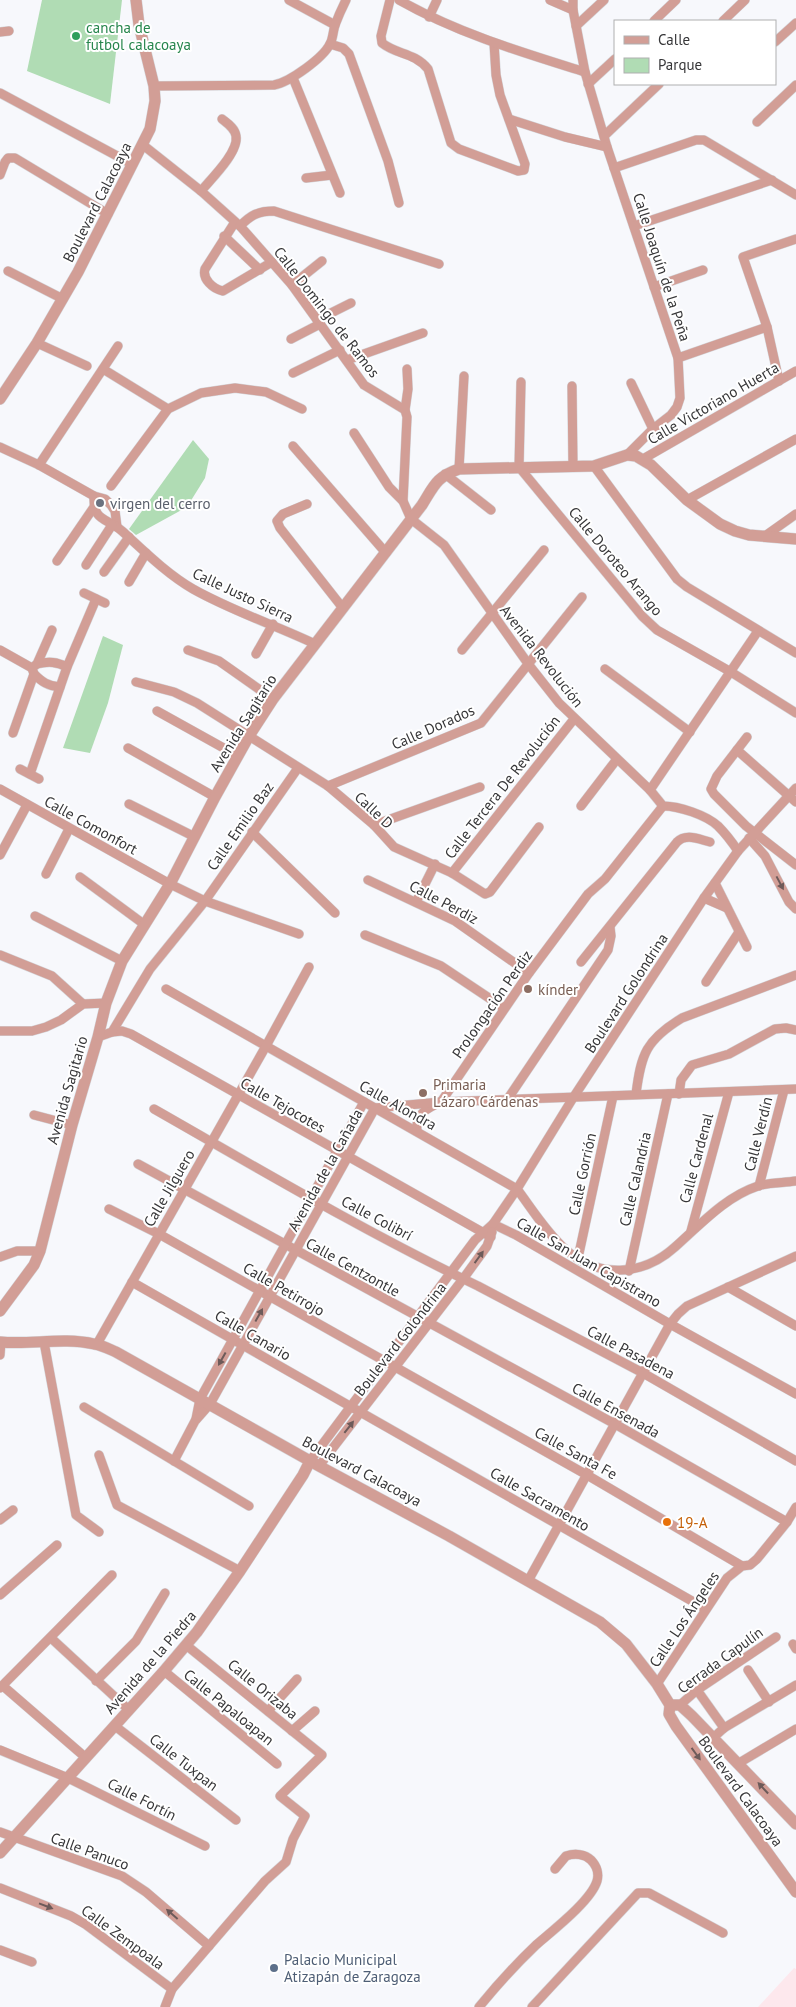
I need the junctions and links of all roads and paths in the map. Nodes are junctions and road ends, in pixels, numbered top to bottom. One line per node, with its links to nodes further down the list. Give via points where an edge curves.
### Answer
1 (136, 0): 28 (street, Boulevard Calacoaya)
2 (289, 0): 17 (street)
3 (346, 0): 17 (street)
4 (390, 0): 31 (street, via 382,43 412,56 428,69 452,144 518,171 524,170 525,164)
5 (399, 0): 13 (street)
6 (437, 0): 13 (street)
7 (550, 0): 12 (street)
8 (573, 0): 12 (street, Calle Joaquín de la Peña)
9 (604, 0): 18 (street)
10 (676, 0): 14 (street)
11 (745, 0): 15 (street)
12 (572, 10): 18 (street, Calle Joaquín de la Peña)
13 (429, 17): 20 (street)
14 (655, 20)
15 (724, 20)
16 (796, 23): 19 (street)
17 (335, 25): 21 (street)
18 (576, 26): 23 (street, Calle Joaquín de la Peña)
19 (776, 41)
20 (494, 43): 23 (street); 31 (street, via 496,75)
21 (330, 44): 24 (street, via 325,52); 45 (street, via 344,48 349,54)
22 (614, 60): 25 (street)
23 (585, 72): 25 (street, Calle Joaquín de la Peña)
24 (293, 78): 28 (street, via 274,85); 38 (street)
25 (588, 84): 33 (street, Calle Joaquín de la Peña)
26 (658, 85): 33 (street)
27 (796, 85): 32 (street)
28 (154, 86): 34 (street, Boulevard Calacoaya, via 154,116)
29 (0, 93): 36 (street)
30 (222, 119): 42 (street, via 236,136 236,147)
31 (508, 119): 35 (street)
32 (757, 122)
33 (604, 136): 35 (street, Calle Joaquín de la Peña)
34 (143, 145): 36 (street, Boulevard Calacoaya); 42 (street, Calle Domingo de Ramos)
35 (607, 147): 37 (street, Calle Joaquín de la Peña)
36 (132, 164): 46 (street, Boulevard Calacoaya)
37 (614, 168): 41 (street, via 704,140); 48 (street, Calle Joaquín de la Peña)
38 (332, 175): 40 (street); 43 (street)
39 (0, 176): 46 (street, via 8,158 15,158)
40 (306, 178)
41 (772, 180): 44 (street); 48 (street)
42 (201, 191): 47 (street, Calle Domingo de Ramos)
43 (340, 193)
44 (796, 195)
45 (400, 203)
46 (108, 214): 59 (street, Boulevard Calacoaya)
47 (237, 224): 49 (street); 52 (street, Calle Domingo de Ramos); 53 (street, via 262,211 274,211)
48 (634, 226): 58 (street, Calle Joaquín de la Peña)
49 (224, 236): 54 (street); 54 (street, via 204,269 206,280 223,291)
50 (796, 239): 62 (street, via 743,257)
51 (322, 261): 57 (street)
52 (272, 262): 54 (street); 57 (street, Calle Domingo de Ramos)
53 (439, 264)
54 (260, 270)
55 (703, 270): 58 (street)
56 (8, 271): 59 (street)
57 (292, 285): 61 (street, Calle Domingo de Ramos)
58 (654, 287): 68 (street, Calle Joaquín de la Peña)
59 (63, 299): 65 (street, Boulevard Calacoaya)
60 (351, 303): 61 (street)
61 (319, 322): 64 (street); 67 (street, Calle Domingo de Ramos)
62 (767, 327): 68 (street); 76 (street)
63 (423, 334): 69 (street)
64 (291, 339)
65 (37, 343): 70 (street); 80 (street, Boulevard Calacoaya)
66 (118, 346): 71 (street)
67 (340, 350): 69 (street, Calle Domingo de Ramos); 74 (street)
68 (678, 358): 84 (street, Calle Joaquín de la Peña, via 680,398 677,407)
69 (346, 360): 83 (street, Calle Domingo de Ramos, via 364,385)
70 (86, 366)
71 (103, 369): 81 (street); 91 (street)
72 (407, 369): 83 (street)
73 (796, 371): 76 (street, Calle Victoriano Huerta)
74 (293, 373)
75 (464, 376): 95 (street)
76 (778, 381): 90 (street, Calle Victoriano Huerta)
77 (521, 382): 93 (street)
78 (631, 384): 84 (street)
79 (572, 386): 94 (street)
80 (0, 399)
81 (168, 409): 82 (street, via 201,393 234,388 266,392); 97 (street)
82 (302, 409)
83 (404, 410): 100 (street, via 407,417)
84 (653, 429): 89 (street, Calle Joaquín de la Peña)
85 (354, 434): 100 (street, via 389,487)
86 (796, 439): 99 (street)
87 (293, 446): 112 (street)
88 (0, 447): 91 (street)
89 (627, 455): 90 (street); 92 (street)
90 (643, 459): 99 (street)
91 (39, 465): 98 (street)
92 (594, 466): 94 (street); 125 (street, via 677,579)
93 (519, 467): 94 (street); 95 (street); 136 (street, Calle Doroteo Arango, via 648,623)
94 (573, 468)
95 (459, 469): 96 (street)
96 (445, 474): 103 (street); 105 (street, Avenida Sagitario)
97 (111, 486)
98 (94, 496): 102 (street); 106 (street, via 111,505)
99 (687, 500): 107 (street, via 735,531)
100 (403, 501): 105 (street)
101 (307, 504): 121 (street, via 283,514 278,521 280,528)
102 (94, 507): 106 (street, Calle Justo Sierra, via 96,514); 113 (street)
103 (491, 510)
104 (796, 514): 107 (street)
105 (412, 519): 112 (street, Avenida Sagitario); 122 (street, Avenida Revolución, via 444,545)
106 (114, 526): 108 (street, Calle Justo Sierra); 114 (street)
107 (765, 536): 109 (street)
108 (129, 537): 111 (street, Calle Justo Sierra); 115 (street)
109 (796, 539)
110 (544, 550): 122 (street)
111 (146, 553): 116 (street); 123 (street, Calle Justo Sierra, via 192,588)
112 (386, 553): 121 (street, Avenida Sagitario)
113 (57, 561)
114 (86, 565)
115 (104, 572)
116 (129, 582)
117 (84, 593): 119 (street)
118 (582, 598): 132 (street, Calle Dorados)
119 (96, 599): 120 (street); 133 (street)
120 (105, 603)
121 (342, 607): 126 (street, Avenida Sagitario)
122 (492, 613): 129 (street); 132 (street, Avenida Revolución)
123 (273, 624): 126 (street, Calle Justo Sierra); 131 (street)
124 (52, 630): 134 (street)
125 (758, 631): 130 (street); 136 (street)
126 (315, 644): 139 (street, Avenida Sagitario)
127 (0, 650): 134 (street)
128 (188, 650): 139 (street, via 219,662)
129 (462, 650)
130 (796, 653)
131 (256, 654)
132 (529, 664): 142 (street, Avenida Revolución); 155 (street, Calle Dorados, via 481,723)
133 (67, 667): 134 (street, via 47,662); 138 (street)
134 (34, 668): 138 (street, via 41,681); 144 (street)
135 (605, 669): 143 (street)
136 (731, 672): 141 (street, Calle Doroteo Arango); 143 (street)
137 (136, 682): 145 (street, Calle D, via 187,696)
138 (60, 687): 153 (street)
139 (273, 699): 145 (street, Avenida Sagitario)
140 (157, 712): 149 (street)
141 (796, 714)
142 (574, 719): 150 (street, Avenida Revolución); 177 (street, Calle Tercera De Revolución)
143 (690, 732): 159 (street)
144 (13, 733)
145 (249, 736): 149 (street, Avenida Sagitario); 151 (street, Calle D)
146 (747, 737): 148 (street)
147 (128, 748): 160 (street)
148 (736, 750): 161 (street); 170 (street, via 712,782 711,789)
149 (238, 756): 160 (street, Avenida Sagitario)
150 (617, 759): 159 (street, Avenida Revolución); 165 (street)
151 (298, 768): 155 (street, Calle D); 169 (street, Calle Emilio Baz)
152 (20, 769): 153 (street)
153 (30, 774): 154 (street)
154 (40, 779)
155 (328, 786): 166 (street, Calle D)
156 (480, 787): 166 (street)
157 (796, 788): 161 (street, Boulevard Golondrina)
158 (0, 789): 164 (street, Calle Comonfort)
159 (650, 790): 163 (street, Avenida Revolución)
160 (215, 797): 171 (street, Avenida Sagitario)
161 (792, 799): 170 (street, Boulevard Golondrina)
162 (129, 804): 171 (street)
163 (662, 804): 173 (street, via 676,806 709,820); 200 (street, Prolongación Perdiz)
164 (27, 805): 168 (street, Calle Comonfort); 174 (street)
165 (581, 806)
166 (374, 825): 175 (street, Calle D, via 394,847)
167 (539, 827): 177 (street, Calle D, via 490,892 486,894)
168 (69, 829): 178 (street); 182 (street, Calle Comonfort)
169 (252, 832): 184 (street, Calle Emilio Baz); 188 (street)
170 (751, 835): 173 (street, Boulevard Golondrina); 176 (street); 187 (street, one-way to 187, via 789,902)
171 (194, 837): 182 (street, Avenida Sagitario)
172 (710, 842): 191 (street, via 682,837)
173 (738, 850): 181 (street, Boulevard Golondrina)
174 (0, 855)
175 (435, 864): 177 (street, Calle D); 185 (street)
176 (796, 865)
177 (452, 873)
178 (46, 874)
179 (80, 877): 190 (street)
180 (368, 880): 185 (street, Calle Perdiz)
181 (715, 883): 183 (street, Boulevard Golondrina); 186 (street)
182 (170, 884): 184 (street, Calle Comonfort); 190 (street, Avenida Sagitario)
183 (704, 898): 186 (street); 220 (street, Boulevard Golondrina)
184 (205, 901): 193 (street, Calle Comonfort); 208 (street, Calle Emilio Baz, via 150,969)
185 (416, 902): 200 (street, Calle Perdiz, via 466,927)
186 (727, 908): 192 (street)
187 (796, 908)
188 (335, 914)
189 (36, 916): 197 (street)
190 (145, 924): 197 (street, Avenida Sagitario)
191 (610, 927): 198 (street); 221 (street, via 608,950)
192 (739, 932): 195 (street); 202 (street)
193 (299, 934)
194 (364, 936): 206 (street, via 435,963)
195 (747, 947)
196 (0, 955): 205 (street, via 52,976)
197 (122, 961): 204 (street, Avenida Sagitario)
198 (582, 962)
199 (309, 967): 211 (street, Calle Jilguero)
200 (529, 973): 206 (street, Prolongación Perdiz)
201 (796, 975): 215 (street, via 668,1026 645,1051 639,1067)
202 (706, 982)
203 (166, 990): 211 (street, Calle Alondra)
204 (106, 1003): 205 (street); 210 (street, Avenida Sagitario)
205 (83, 1004): 209 (street, via 46,1027)
206 (504, 1008): 223 (street, Prolongación Perdiz)
207 (796, 1030): 217 (street, via 775,1029 729,1054 692,1065 681,1080)
208 (112, 1032): 210 (street); 218 (street, Calle Tejocotes, via 131,1034)
209 (1, 1034)
210 (98, 1037): 227 (street, Avenida Sagitario)
211 (266, 1046): 218 (street, Calle Jilguero); 222 (street, Calle Alondra)
212 (796, 1089): 213 (street, Avenida de la Cañada)
213 (784, 1090): 214 (street, Avenida de la Cañada); 234 (street, Calle Verdín)
214 (728, 1092): 217 (street, Avenida de la Cañada); 241 (street, Calle Cardenal)
215 (636, 1094): 216 (street, Avenida de la Cañada); 219 (street, Avenida de la Cañada)
216 (668, 1094): 217 (street, Avenida de la Cañada); 251 (street, Calle Calandria)
217 (679, 1094)
218 (238, 1095): 229 (street, Calle Jilguero); 230 (street, Calle Tejocotes)
219 (613, 1096): 220 (street, Avenida de la Cañada); 250 (street, Calle Gorrión)
220 (573, 1098): 221 (street, Avenida de la Cañada); 236 (street, Boulevard Golondrina)
221 (507, 1100): 223 (street, Avenida de la Cañada)
222 (364, 1102): 225 (street, Calle Alondra); 230 (street, Avenida de la Cañada)
223 (441, 1102): 225 (street, Avenida de la Cañada); 228 (street, Prolongación Perdiz, via 420,1115)
224 (154, 1108): 229 (street, Calle Colibrí)
225 (375, 1108): 228 (street, Calle Alondra); 231 (street, Avenida de la Cañada)
226 (34, 1115): 227 (street)
227 (72, 1125): 246 (street, Avenida Sagitario)
228 (417, 1131): 236 (street, Calle Alondra)
229 (212, 1141): 235 (street, Calle Jilguero); 237 (street, Calle Colibrí)
230 (336, 1151): 231 (street, Calle Tejocotes); 237 (street, Avenida de la Cañada)
231 (348, 1158): 238 (street, Avenida de la Cañada); 242 (street, Calle Tejocotes)
232 (138, 1164): 235 (street, Calle Centzontle)
233 (796, 1181): 234 (street)
234 (759, 1186): 241 (street, via 726,1203)
235 (185, 1189): 243 (street, Calle Jilguero); 245 (street, Calle Centzontle)
236 (517, 1189): 240 (street, Boulevard Golondrina); 250 (street, via 554,1238)
237 (311, 1198): 238 (street, Calle Colibrí); 245 (street, Avenida de la Cañada)
238 (322, 1204): 247 (street, Avenida de la Cañada); 252 (street, Calle Colibrí)
239 (109, 1209): 243 (street, Calle Petirrojo)
240 (493, 1224): 242 (street, Boulevard Golondrina); 244 (street, Boulevard Golondrina); 261 (street, Calle San Juan Capistrano)
241 (691, 1231): 251 (street, via 663,1257)
242 (483, 1232): 244 (street, Calle Tejocotes); 252 (street, Boulevard Golondrina)
243 (159, 1234): 254 (street, Calle Jilguero); 256 (street, Calle Petirrojo)
244 (491, 1237): 253 (street, Boulevard Golondrina, one-way to 244)
245 (285, 1245): 247 (street, Calle Centzontle); 256 (street, Avenida de la Cañada)
246 (40, 1251): 248 (street); 258 (street, Avenida Sagitario, via 34,1265)
247 (295, 1251): 257 (street, Avenida de la Cañada); 259 (street, Calle Centzontle)
248 (0, 1257)
249 (795, 1257): 255 (street)
250 (578, 1258): 251 (street, via 602,1269)
251 (628, 1271)
252 (451, 1274): 253 (street, Calle Pasadena); 259 (street, Boulevard Golondrina)
253 (463, 1279): 260 (street, Boulevard Golondrina); 271 (street, Calle Pasadena)
254 (132, 1282): 263 (street, Calle Canario); 266 (street, Calle Jilguero)
255 (728, 1287): 261 (street, via 688,1306); 262 (street)
256 (260, 1291): 257 (street, Calle Petirrojo); 263 (street, Avenida de la Cañada)
257 (270, 1296): 267 (street, Avenida de la Cañada, one-way to 257); 269 (street, Calle Petirrojo)
258 (0, 1311)
259 (417, 1318): 260 (street, Calle Centzontle); 269 (street, Boulevard Golondrina)
260 (429, 1323): 270 (street, Boulevard Golondrina); 277 (street, Calle Ensenada)
261 (670, 1324): 271 (street); 272 (street, Calle San Juan Capistrano)
262 (796, 1326)
263 (233, 1339): 267 (street, Calle Canario); 273 (street, Avenida de la Cañada, one-way to 273)
264 (0, 1342): 265 (street, Boulevard Calacoaya); 268 (street)
265 (44, 1342): 266 (street, Boulevard Calacoaya); 289 (street, via 76,1515)
266 (97, 1344): 273 (street, Boulevard Calacoaya)
267 (243, 1344): 273 (street, Avenida de la Cañada); 274 (street, Calle Canario)
268 (0, 1355)
269 (383, 1362): 270 (street, Calle Petirrojo); 274 (street, Boulevard Golondrina)
270 (394, 1368): 276 (street, Boulevard Golondrina); 282 (street, Calle Santa Fe)
271 (643, 1373): 277 (street); 280 (street, Calle Pasadena)
272 (796, 1394)
273 (205, 1401): 279 (street); 281 (street, Boulevard Calacoaya)
274 (349, 1406): 276 (street, Calle Canario); 281 (street, Boulevard Golondrina)
275 (84, 1407): 279 (street)
276 (360, 1413): 281 (street, Boulevard Golondrina, one-way to 276); 288 (street, Calle Sacramento)
277 (615, 1424): 282 (street); 287 (street, Calle Ensenada)
278 (99, 1455): 292 (street, via 117,1505)
279 (174, 1461): 283 (street)
280 (796, 1461)
281 (315, 1464): 292 (street, Avenida de la Piedra, via 303,1475); 294 (street, Boulevard Calacoaya)
282 (587, 1475): 288 (street); 291 (street, Calle Santa Fe)
283 (249, 1506)
284 (796, 1507): 287 (street, Calle Los Ángeles)
285 (13, 1510): 286 (street)
286 (0, 1520)
287 (787, 1522): 291 (street, Calle Los Ángeles, via 757,1559)
288 (559, 1526): 294 (street); 297 (street, Calle Sacramento)
289 (99, 1532)
290 (58, 1545): 296 (street)
291 (742, 1566): 297 (street, Calle Los Ángeles, via 727,1578)
292 (240, 1571): 300 (street, Avenida de la Piedra)
293 (112, 1575): 299 (street)
294 (528, 1581): 305 (street, Boulevard Calacoaya, via 612,1631)
295 (165, 1594): 304 (street, via 136,1641)
296 (0, 1595)
297 (706, 1609): 305 (street, Calle Los Ángeles)
298 (776, 1637): 308 (street, Cerrada Capulín)
299 (50, 1638): 304 (street); 307 (street)
300 (186, 1645): 302 (street, Avenida de la Piedra); 312 (street, Calle Orizaba)
301 (748, 1670): 309 (street)
302 (164, 1672): 311 (street, Avenida de la Piedra); 322 (street, Calle Papaloapan)
303 (297, 1679): 312 (street)
304 (96, 1681): 311 (street)
305 (657, 1684): 310 (street, Boulevard Calacoaya)
306 (796, 1685): 309 (street)
307 (1, 1687): 320 (street)
308 (697, 1690): 310 (street, Cerrada Capulín); 315 (street)
309 (769, 1702): 315 (street)
310 (675, 1705): 318 (street, Boulevard Calacoaya); 332 (street, Boulevard Calacoaya, one-way to 332, via 669,1714 676,1726)
311 (129, 1710): 314 (street, Avenida de la Piedra)
312 (268, 1711): 317 (street, Calle Orizaba)
313 (315, 1711): 317 (street)
314 (115, 1726): 320 (street, Avenida de la Piedra); 324 (street, Calle Tuxpan)
315 (724, 1728): 318 (street)
316 (796, 1729): 321 (street)
317 (292, 1731): 334 (street, Calle Orizaba, via 322,1755 280,1796 305,1816 286,1862 265,1881)
318 (714, 1737): 321 (street, Boulevard Calacoaya)
319 (0, 1750): 323 (street, Calle Fortín)
320 (86, 1757): 323 (street, Avenida de la Piedra)
321 (740, 1763): 325 (street, Boulevard Calacoaya, one-way to 321)
322 (277, 1764)
323 (68, 1778): 327 (street, Avenida de la Piedra); 328 (street, Calle Fortín)
324 (236, 1820)
325 (796, 1824)
326 (0, 1832): 327 (street, Calle Panuco)
327 (14, 1838): 329 (street, Avenida de la Piedra); 334 (street, Calle Panuco, one-way to 327, via 128,1879)
328 (204, 1846)
329 (0, 1853)
330 (555, 1868): 339 (street, via 566,1856 580,1855 596,1866 596,1882 563,1923 537,1944)
331 (0, 1888): 337 (street, Calle Zempoala, one-way to 337, via 85,1924)
332 (796, 1892)
333 (723, 1934): 340 (street, via 643,1892 633,1897)
334 (209, 1946): 337 (street)
335 (0, 1950): 336 (street)
336 (32, 1962)
337 (172, 1989): 338 (street)
338 (165, 2007)
339 (479, 2007)
340 (532, 2007)

